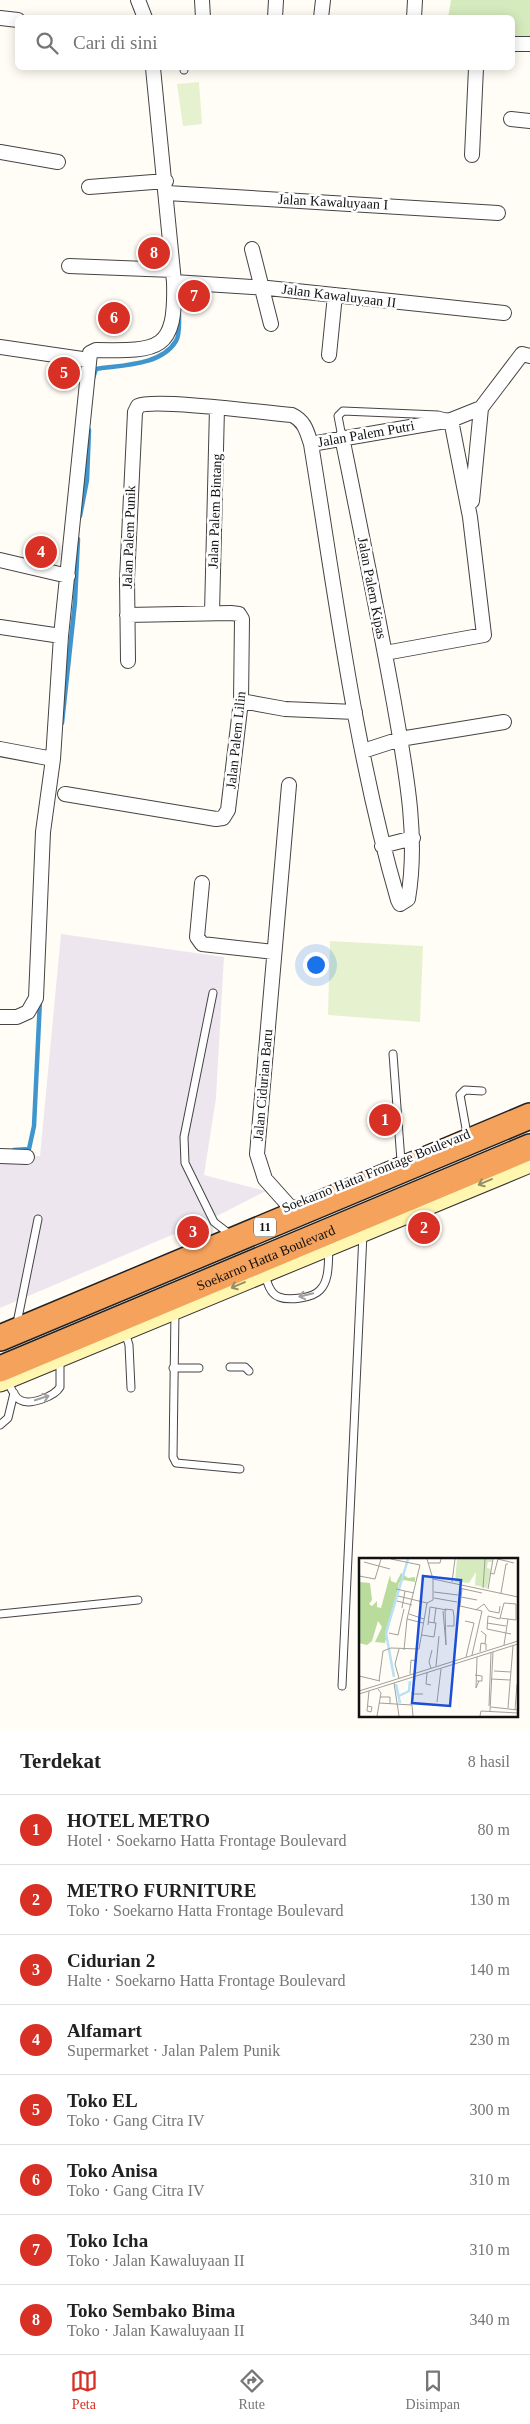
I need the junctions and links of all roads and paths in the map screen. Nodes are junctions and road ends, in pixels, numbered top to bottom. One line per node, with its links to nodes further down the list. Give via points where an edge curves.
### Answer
1 (138, 0): 6 (street)
2 (202, 0): 7 (street)
3 (276, 0): 8 (street)
4 (323, 0): 9 (street)
5 (415, 0): 10 (street)
6 (144, 15)
7 (203, 15)
8 (275, 15)
9 (321, 15)
10 (414, 15)
11 (0, 18): 12 (street)
12 (15, 20)
13 (515, 44): 14 (street)
14 (530, 44)
15 (153, 70): 23 (street)
16 (476, 70): 20 (street)
17 (511, 119): 18 (street)
18 (530, 121)
19 (0, 152): 21 (street)
20 (472, 155)
21 (58, 162)
22 (89, 186): 23 (street, Jalan Kawaluyaan I)
23 (169, 190): 24 (street, Jalan Kawaluyaan I); 27 (street)
24 (498, 213)
25 (252, 249): 28 (street)
26 (69, 266): 27 (street, Jalan Kawaluyaan II)
27 (174, 276): 28 (street, Jalan Kawaluyaan II); 35 (street, via 175,310 172,328 166,338 156,345 139,349 92,350)
28 (260, 287): 29 (street, Jalan Kawaluyaan II); 31 (street)
29 (335, 296): 30 (street, Jalan Kawaluyaan II); 33 (street)
30 (504, 313)
31 (271, 324)
32 (0, 347): 35 (street)
33 (329, 355)
34 (530, 356): 37 (street, via 522,354)
35 (88, 360): 44 (street)
36 (217, 408): 38 (street, Jalan Palem Putri, via 149,404 138,406); 41 (street, Jalan Palem Putri, via 292,415 304,423); 45 (street, Jalan Palem Bintang)
37 (481, 408): 39 (street, Jalan Palem Putri); 42 (street)
38 (134, 412): 46 (street, Jalan Palem Punik)
39 (451, 420): 40 (street, Jalan Palem Putri); 40 (lane, via 438,415 342,411 338,416); 42 (street)
40 (342, 437): 41 (street, Jalan Palem Putri); 49 (street, Jalan Palem Kipas)
41 (311, 444): 52 (street)
42 (470, 517): 49 (street, via 484,635)
43 (0, 560): 44 (street)
44 (68, 576): 48 (street)
45 (212, 613): 46 (street, Jalan Palem Lilin); 51 (street, Jalan Palem Lilin, via 239,614 242,619)
46 (127, 614): 50 (street, Jalan Palem Punik)
47 (0, 627): 48 (street)
48 (61, 636): 57 (street)
49 (385, 653): 54 (street, Jalan Palem Kipas)
50 (128, 661)
51 (241, 701): 52 (street, via 285,709); 59 (street, Jalan Palem Lilin, via 228,810 224,818)
52 (355, 712): 56 (street)
53 (504, 722): 54 (street)
54 (400, 739): 56 (street); 60 (street, Jalan Palem Kipas)
55 (0, 749): 57 (street)
56 (363, 751): 61 (street)
57 (53, 758): 65 (street, via 44,832 36,998 28,1012 17,1017)
58 (289, 785): 63 (street, Jalan Cidurian Baru)
59 (65, 794)
60 (413, 838): 61 (street); 61 (street, Jalan Palem Kipas, via 408,899 400,904)
61 (382, 846)
62 (202, 884): 63 (street, via 198,937 202,944)
63 (274, 952): 76 (street, Jalan Cidurian Baru, via 257,1154 265,1178)
64 (213, 993): 78 (lane, via 184,1137 185,1163 214,1222)
65 (0, 1017)
66 (393, 1054): 74 (lane)
67 (482, 1091): 70 (lane, via 464,1090 460,1096)
68 (530, 1108): 70 (main road, Soekarno Hatta Frontage Boulevard)
69 (530, 1116): 86 (highway, Soekarno Hatta Boulevard / 11)
70 (467, 1134): 74 (main road, Soekarno Hatta Frontage Boulevard)
71 (530, 1147): 80 (highway, Soekarno Hatta Boulevard / 11)
72 (0, 1156): 73 (street)
73 (27, 1157)
74 (402, 1161): 76 (main road, Soekarno Hatta Frontage Boulevard)
75 (530, 1163): 79 (main road, one-way to 79)
76 (290, 1207): 78 (main road, Soekarno Hatta Frontage Boulevard)
77 (38, 1219): 83 (lane)
78 (227, 1232): 83 (main road, Soekarno Hatta Frontage Boulevard)
79 (363, 1233): 80 (main road); 98 (lane)
80 (319, 1243): 81 (highway); 81 (lane, one-way to 81, via 326,1279 320,1291 305,1297 279,1297 273,1293); 92 (highway, Soekarno Hatta Boulevard / 11)
81 (273, 1270): 82 (main road, one-way to 82)
82 (175, 1311): 85 (main road); 89 (lane)
83 (18, 1318): 84 (main road, Soekarno Hatta Frontage Boulevard)
84 (0, 1325)
85 (125, 1332): 87 (main road); 93 (lane)
86 (0, 1338)
87 (60, 1357): 92 (main road); 92 (lane, one-way to 87, via 17,1398 29,1402 57,1392)
88 (230, 1366): 91 (lane, via 245,1367)
89 (173, 1368): 90 (lane); 95 (lane, via 172,1451 176,1463)
90 (199, 1368)
91 (249, 1371)
92 (5, 1381): 94 (lane, via 8,1418)
93 (130, 1388)
94 (0, 1425)
95 (240, 1469)
96 (138, 1600): 97 (lane)
97 (0, 1614)
98 (342, 1686)

